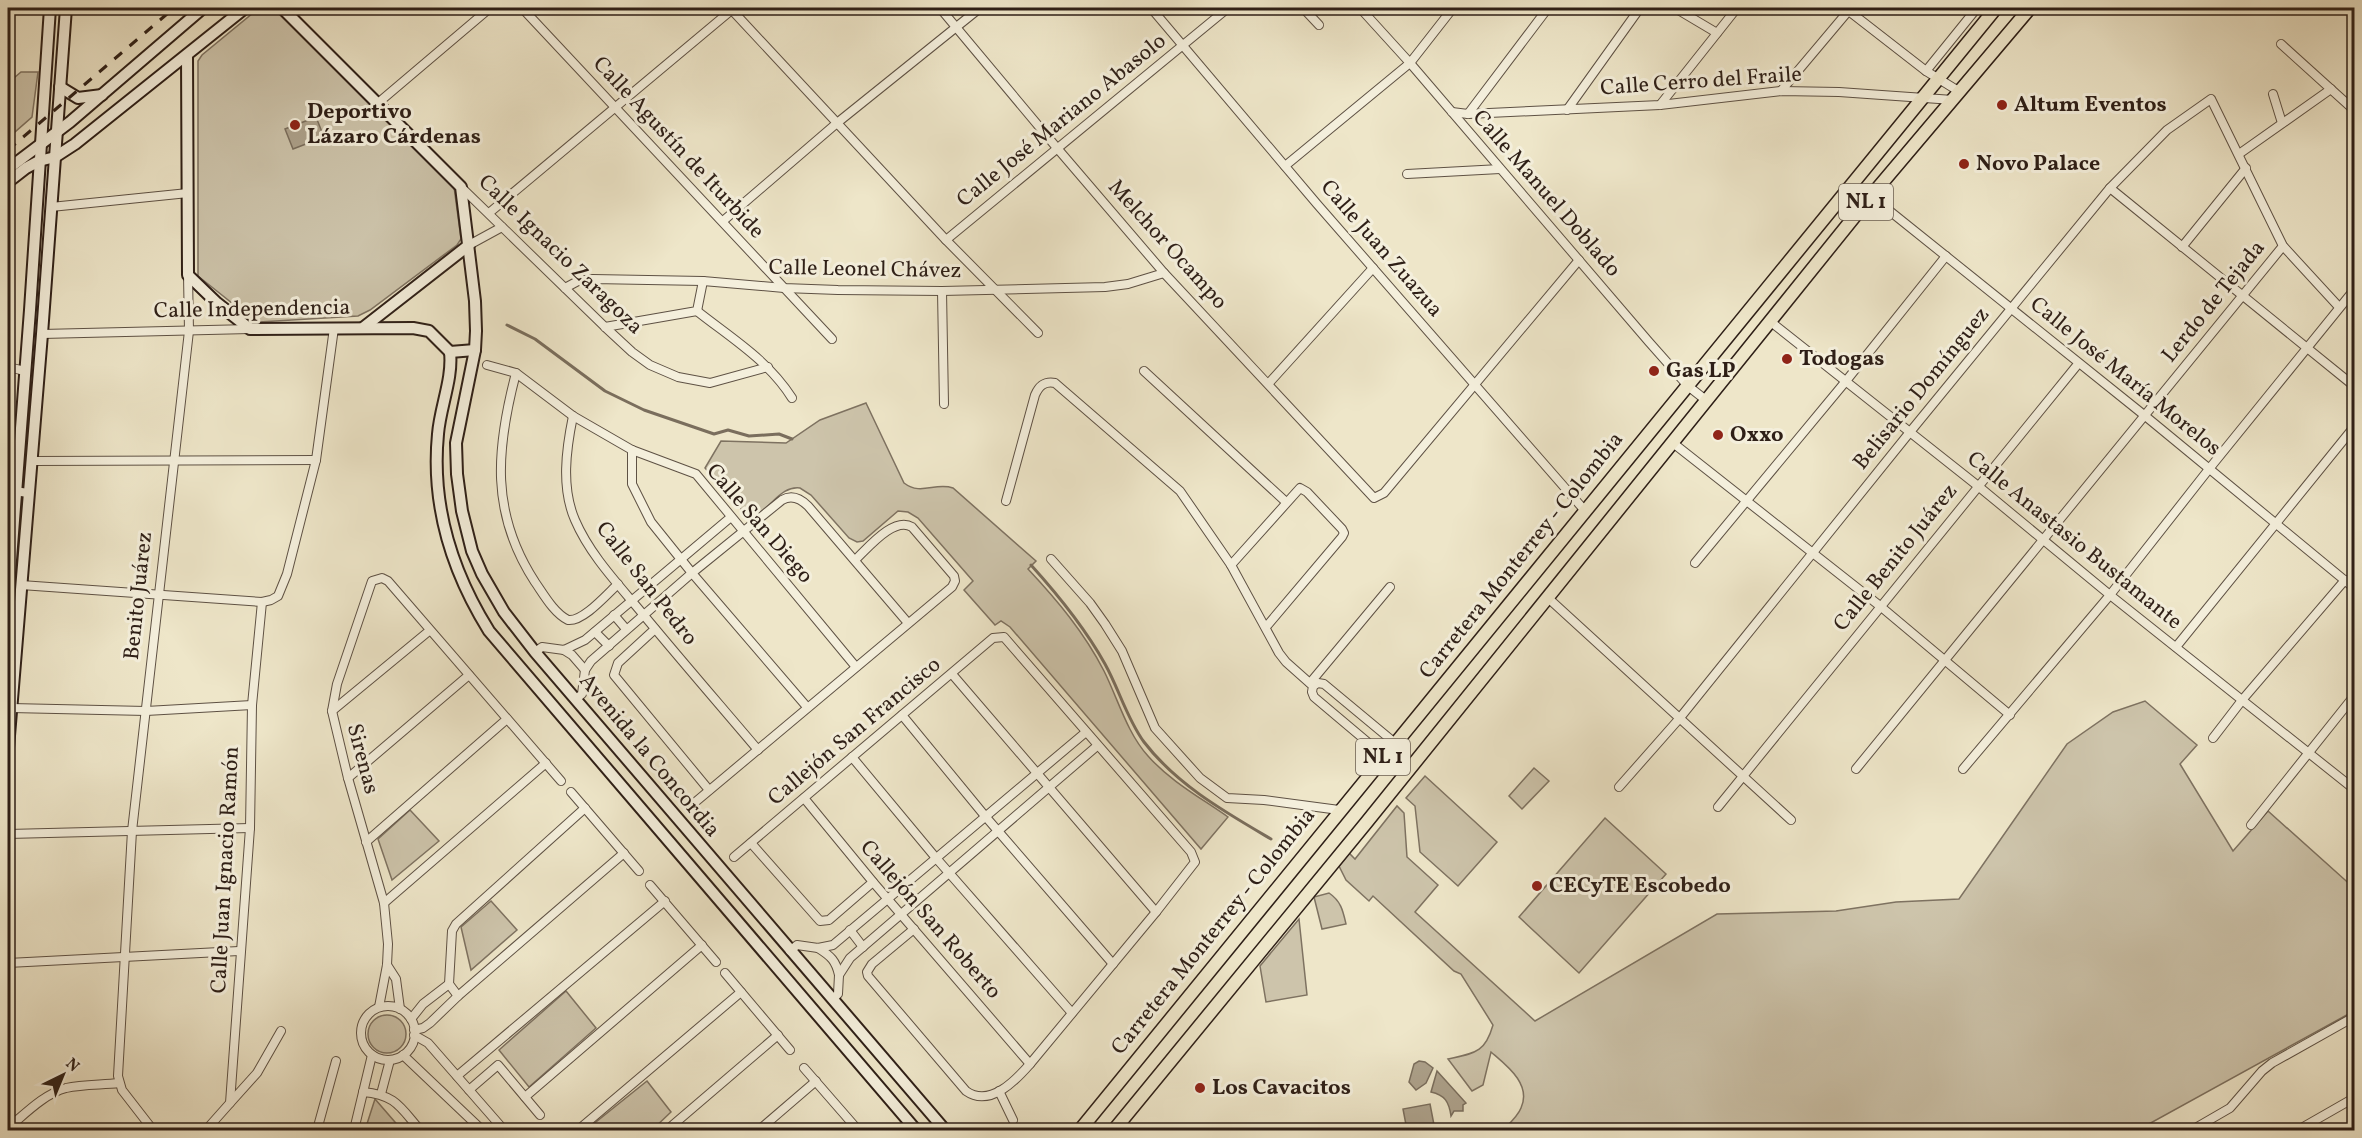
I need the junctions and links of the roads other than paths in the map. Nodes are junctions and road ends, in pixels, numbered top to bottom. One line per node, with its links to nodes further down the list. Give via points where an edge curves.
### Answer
1 (50, 8): 50 (main road)
2 (66, 8): 33 (main road)
3 (203, 8): 37 (main road)
4 (245, 8): 29 (main road)
5 (282, 8): 40 (main road, Calle Ignacio Zaragoza)
6 (490, 8): 40 (street)
7 (522, 8): 42 (street, Calle Agustín de Iturbide)
8 (732, 8): 42 (street); 47 (street)
9 (940, 8): 25 (street, Melchor Ocampo)
10 (980, 8): 25 (street)
11 (1151, 8): 28 (street, Calle Juan Zuazua)
12 (1228, 8): 28 (street, Calle José Mariano Abasolo)
13 (1303, 8): 24 (street)
14 (1362, 8): 30 (street, Calle Manuel Doblado)
15 (1453, 8): 30 (street)
16 (1548, 8): 46 (street)
17 (1640, 8): 43 (street)
18 (1675, 8): 26 (street)
19 (1737, 8): 26 (street)
20 (1848, 8): 31 (street); 35 (street)
21 (1977, 8): 31 (street)
22 (1996, 8): 32 (main road, Carretera Monterrey - Colombia / NL 1)
23 (2030, 8): 38 (main road, Carretera Monterrey - Colombia / NL 1)
24 (1319, 25)
25 (957, 27): 47 (street); 51 (street, Melchor Ocampo)
26 (1717, 33): 41 (street)
27 (2281, 44): 34 (street)
28 (1183, 46): 51 (street, Calle José Mariano Abasolo); 55 (street, Calle Juan Zuazua)
29 (188, 55): 53 (main road); 63 (main road, Benito Juárez)
30 (1410, 63): 45 (street, Calle Manuel Doblado); 55 (street)
31 (1926, 71): 32 (street)
32 (1938, 80): 38 (street); 39 (main road, Carretera Monterrey - Colombia / NL 1)
33 (60, 87): 37 (main road, via 78,98); 49 (main road)
34 (2331, 90): 44 (street); 48 (street)
35 (1781, 91): 39 (street, Calle Cerro del Fraile); 41 (street, Calle Cerro del Fraile)
36 (2273, 94): 48 (street)
37 (102, 95): 49 (main road)
38 (1957, 96): 39 (street, Calle Cerro del Fraile); 64 (main road, Carretera Monterrey - Colombia / NL 1)
39 (1922, 98): 110 (main road, Carretera Monterrey - Colombia / NL 1)
40 (378, 103): 61 (main road, Calle Ignacio Zaragoza)
41 (1660, 105): 43 (street, Calle Cerro del Fraile)
42 (615, 108): 66 (street); 67 (street, Calle Agustín de Iturbide)
43 (1567, 110): 46 (street, Calle Cerro del Fraile)
44 (2355, 110)
45 (1452, 112): 46 (street, Calle Cerro del Fraile); 58 (street, Calle Manuel Doblado)
46 (1468, 114)
47 (837, 123): 67 (street); 69 (street)
48 (2282, 123): 52 (street)
49 (56, 134): 50 (main road); 53 (main road)
50 (41, 143): 54 (main road); 57 (main road)
51 (1057, 148): 69 (street, Calle José Mariano Abasolo); 76 (street, Melchor Ocampo)
52 (2239, 154): 56 (street); 62 (street, Belisario Domínguez, via 2211,99 2167,130)
53 (55, 157): 54 (main road); 65 (main road)
54 (39, 161): 60 (main road); 104 (main road)
55 (1285, 166): 75 (street, Calle Juan Zuazua)
56 (2246, 168): 71 (street); 72 (street)
57 (8, 169)
58 (1500, 169): 59 (street); 74 (street, Calle Manuel Doblado)
59 (1407, 174)
60 (8, 182)
61 (461, 187): 66 (street, Calle Ignacio Zaragoza); 70 (main road, Avenida la Concordia)
62 (2110, 188): 72 (street); 86 (street, Belisario Domínguez)
63 (188, 193): 65 (street); 77 (main road, Benito Juárez)
64 (1871, 196): 73 (street, Calle José María Morelos); 88 (main road, Carretera Monterrey - Colombia / NL 1)
65 (51, 207): 95 (main road)
66 (489, 213): 68 (street, Calle Ignacio Zaragoza)
67 (723, 221): 80 (street, Calle Agustín de Iturbide)
68 (502, 227): 70 (street, Calle Independencia); 79 (street, Calle Ignacio Zaragoza)
69 (946, 240): 81 (street)
70 (469, 245): 89 (main road, Calle Independencia); 98 (main road, Avenida la Concordia)
71 (2283, 246): 84 (street, Lerdo de Tejada); 85 (street)
72 (2182, 247): 84 (street)
73 (1946, 256): 86 (street, Calle José María Morelos); 107 (street)
74 (1579, 260): 109 (street); 110 (street, Calle Manuel Doblado)
75 (1373, 268): 108 (street); 109 (street, Calle Juan Zuazua)
76 (1164, 273): 81 (street, Calle Leonel Chávez, via 1105,287); 108 (street, Melchor Ocampo)
77 (188, 275): 92 (main road); 93 (street, Benito Juárez)
78 (703, 281): 79 (street, Calle Leonel Chávez, via 593,279); 80 (street, Calle Leonel Chávez); 87 (street)
79 (565, 288): 90 (street, Calle Ignacio Zaragoza)
80 (784, 288): 83 (street, Calle Leonel Chávez); 96 (street, Calle Agustín de Iturbide)
81 (993, 289): 83 (street, Calle Leonel Chávez); 94 (street)
82 (2355, 290): 85 (street)
83 (942, 291): 114 (street)
84 (2242, 297): 97 (street); 115 (street, Lerdo de Tejada)
85 (2339, 307): 97 (street)
86 (2011, 308): 100 (street, Calle José María Morelos); 118 (street, Belisario Domínguez)
87 (697, 311): 90 (street); 103 (street)
88 (1771, 322): 107 (street, Calle Anastasio Bustamante); 113 (main road, Carretera Monterrey - Colombia / NL 1)
89 (364, 327): 91 (main road, Calle Independencia); 99 (main road, via 421,329 436,336)
90 (605, 327): 103 (street, Calle Ignacio Zaragoza, via 642,359 678,377 710,383)
91 (334, 328): 92 (main road, Calle Independencia); 123 (street)
92 (250, 329): 93 (street, Calle Independencia)
93 (189, 331): 95 (street, Calle Independencia); 122 (street, Benito Juárez)
94 (1038, 333)
95 (42, 334): 121 (main road)
96 (832, 339)
97 (2307, 348): 111 (street); 124 (street)
98 (475, 350): 99 (main road); 166 (main road, Avenida la Concordia, via 456,443 462,511 482,574 504,612)
99 (450, 352): 168 (main road, Avenida la Concordia, via 451,368 438,432 439,509 447,543 471,603)
100 (2078, 364): 115 (street, Calle José María Morelos); 125 (street, Calle Benito Juárez)
101 (487, 365): 106 (street, Calle San Diego)
102 (8, 367): 104 (street)
103 (768, 367): 112 (street)
104 (25, 371): 126 (main road)
105 (1144, 371): 130 (street)
106 (516, 373): 116 (street, Calle San Diego); 144 (street, via 504,423 500,474 510,531 526,567 561,616 573,621)
107 (1846, 381): 118 (street, Calle Anastasio Bustamante); 129 (street)
108 (1269, 383): 109 (street, Melchor Ocampo, via 1367,493 1376,498)
109 (1475, 383): 131 (street, Calle Juan Zuazua)
110 (1688, 386): 113 (street, Calle Manuel Doblado); 131 (main road, Carretera Monterrey - Colombia / NL 1)
111 (2355, 386)
112 (792, 398)
113 (1707, 401): 119 (main road, Carretera Monterrey - Colombia / NL 1)
114 (944, 404)
115 (2144, 415): 124 (street, Calle José María Morelos); 135 (street, Lerdo de Tejada)
116 (573, 416): 120 (street, Calle San Diego); 144 (street, Calle San Pedro, via 566,467 574,519 590,548)
117 (2355, 427): 133 (street)
118 (1910, 432): 125 (street, Calle Anastasio Bustamante); 136 (street, Belisario Domínguez)
119 (1673, 443): 129 (street); 150 (main road, Carretera Monterrey - Colombia / NL 1)
120 (632, 450): 132 (street, Calle San Diego, via 696,474); 137 (street, via 631,472 637,497)
121 (31, 460): 122 (street); 127 (main road)
122 (175, 460): 123 (street); 149 (street, Benito Juárez)
123 (316, 460): 153 (street, via 282,590 271,600)
124 (2209, 469): 133 (street, Calle José María Morelos); 148 (street)
125 (1978, 486): 135 (street, Calle Anastasio Bustamante); 154 (street, Calle Benito Juárez)
126 (11, 490): 127 (street); 151 (main road)
127 (28, 493): 145 (main road)
128 (1006, 501): 141 (street, via 1035,395 1042,384 1055,383 1179,491)
129 (1746, 501): 136 (street); 140 (street)
130 (1286, 502): 141 (street); 158 (street, via 1300,488 1344,533)
131 (1586, 512): 191 (main road, Carretera Monterrey - Colombia / NL 1)
132 (731, 517): 134 (street, Calle San Diego); 137 (street)
133 (2276, 524): 143 (street, Calle José María Morelos); 164 (street)
134 (743, 532): 138 (street, via 785,498 795,498 808,506); 142 (street); 169 (street, Calle San Diego)
135 (2042, 539): 148 (street, Calle Anastasio Bustamante); 167 (street, Lerdo de Tejada)
136 (1812, 553): 154 (street); 188 (street, Belisario Domínguez)
137 (680, 559): 142 (street); 152 (street)
138 (855, 560): 157 (street); 157 (street, via 901,524 912,527 954,576 952,587)
139 (1051, 560): 214 (street, via 1090,603 1122,651 1155,728 1212,789 1235,800)
140 (1695, 563)
141 (1232, 565): 158 (street)
142 (692, 573): 156 (street); 179 (street)
143 (2345, 580): 147 (street, Calle José María Morelos); 177 (street)
144 (618, 584): 152 (street, Calle San Pedro)
145 (21, 585): 149 (street); 180 (main road)
146 (1390, 587): 173 (street)
147 (2355, 588)
148 (2110, 595): 164 (street, Calle Anastasio Bustamante); 186 (street)
149 (158, 596): 153 (street); 181 (street, Benito Juárez)
150 (1547, 597): 188 (street); 300 (main road, Carretera Monterrey - Colombia / NL 1)
151 (8, 599)
152 (632, 600): 155 (street); 156 (street, Calle San Pedro)
153 (261, 602): 178 (street, Calle Juan Ignacio Ramón)
154 (1880, 606): 167 (street); 202 (street, Calle Benito Juárez)
155 (614, 615): 160 (street); 162 (street)
156 (644, 615): 159 (street, Calle San Pedro); 160 (street)
157 (908, 623): 169 (street)
158 (1266, 627): 173 (street, via 1286,662)
159 (655, 629): 194 (street, Calle San Pedro); 208 (street, via 618,663 614,675)
160 (626, 630): 163 (street)
161 (429, 631): 172 (street); 182 (street); 182 (street, Sirenas, via 388,581 376,578 369,587)
162 (595, 632): 163 (street); 165 (street)
163 (609, 646): 170 (street)
164 (2176, 646): 177 (street, Calle Anastasio Bustamante)
165 (564, 650): 166 (street, via 542,647); 170 (street)
166 (535, 652): 168 (main road); 176 (main road, Avenida la Concordia)
167 (1945, 659): 186 (street); 199 (street, Lerdo de Tejada)
168 (519, 666): 184 (main road, Avenida la Concordia)
169 (856, 667): 179 (street)
170 (585, 670): 176 (street, via 582,694)
171 (952, 674): 185 (street, Callejón San Francisco); 189 (street, Callejón San Francisco, via 993,639 1005,638); 201 (street)
172 (469, 675): 187 (street); 203 (street)
173 (1311, 684): 175 (street, via 1324,684); 183 (street, via 1314,697)
174 (2355, 696): 195 (street)
175 (1342, 698): 183 (street); 191 (street)
176 (576, 699): 184 (main road); 242 (main road, Avenida la Concordia)
177 (2243, 699): 190 (street); 195 (street, Calle Anastasio Bustamante)
178 (252, 705): 181 (street); 218 (street, Calle Juan Ignacio Ramón)
179 (807, 707): 194 (street)
180 (11, 708): 181 (street); 193 (main road)
181 (146, 711): 220 (street, Benito Juárez)
182 (332, 711): 203 (street, Sirenas)
183 (1331, 711): 196 (street)
184 (560, 713): 248 (main road, Avenida la Concordia)
185 (902, 715): 197 (street, Callejón San Francisco); 215 (street)
186 (2010, 715): 200 (street)
187 (507, 719): 198 (street); 222 (street)
188 (1679, 719): 202 (street); 206 (street, Belisario Domínguez)
189 (1086, 732): 192 (street); 201 (street)
190 (2212, 738)
191 (1395, 743): 196 (main road, Carretera Monterrey - Colombia / NL 1)
192 (1097, 746): 205 (street); 234 (street, via 1194,859)
193 (8, 747)
194 (758, 750): 208 (street)
195 (2310, 753): 207 (street, Calle Anastasio Bustamante); 217 (street)
196 (1384, 756): 214 (main road, Carretera Monterrey - Colombia / NL 1)
197 (852, 757): 210 (street, Callejón San Francisco); 226 (street)
198 (546, 763): 204 (street); 233 (street)
199 (1856, 769)
200 (1963, 769)
201 (1037, 773): 205 (street); 215 (street)
202 (1743, 777): 212 (street, Calle Benito Juárez); 216 (street)
203 (348, 778): 222 (street, Sirenas)
204 (561, 781)
205 (1049, 787): 219 (street); 234 (street)
206 (1619, 787)
207 (2355, 789)
208 (709, 790): 211 (street)
209 (571, 792): 213 (street)
210 (804, 798): 223 (street, Callejón San Francisco); 229 (street, Callejón San Roberto)
211 (693, 804)
212 (1718, 807)
213 (585, 808): 224 (street); 251 (street, via 456,924)
214 (1340, 810): 299 (main road, Carretera Monterrey - Colombia / NL 1)
215 (985, 816): 219 (street); 226 (street)
216 (1791, 820)
217 (2251, 825)
218 (250, 828): 220 (street); 241 (street, Calle Juan Ignacio Ramón)
219 (998, 830): 228 (street); 246 (street)
220 (132, 831): 221 (street); 243 (street, Benito Juárez)
221 (8, 834)
222 (366, 842): 233 (street, Sirenas)
223 (751, 843): 225 (street, Callejón San Francisco); 229 (street, via 820,921 829,920)
224 (624, 854): 227 (street); 253 (street)
225 (734, 857)
226 (936, 858): 228 (street); 231 (street)
227 (639, 871)
228 (949, 872): 235 (street); 257 (street)
229 (873, 882): 231 (street, Callejón San Roberto)
230 (650, 885): 232 (street)
231 (888, 899): 235 (street, Callejón San Roberto); 237 (street)
232 (664, 901): 238 (street); 271 (street)
233 (384, 903): 247 (street, Sirenas)
234 (1156, 912): 246 (street)
235 (901, 914): 236 (street, Callejón San Roberto); 239 (street)
236 (914, 929): 269 (street, Callejón San Roberto); 275 (street, via 872,964 868,976 966,1091 975,1096)
237 (850, 930): 239 (street); 240 (street, via 833,945)
238 (702, 945): 244 (street); 278 (street)
239 (863, 947): 250 (street, via 847,961)
240 (818, 948): 242 (street, via 797,945); 250 (street, via 837,963)
241 (240, 951): 243 (street); 280 (street, Calle Juan Ignacio Ramón)
242 (790, 951): 248 (main road); 254 (main road, Avenida la Concordia)
243 (125, 957): 245 (street); 273 (street, Benito Juárez)
244 (716, 962)
245 (8, 963)
246 (1113, 964): 257 (street)
247 (387, 965): 255 (street, Sirenas); 256 (street, Sirenas, via 398,986)
248 (775, 965): 258 (main road, Avenida la Concordia)
249 (725, 973): 252 (street)
250 (839, 975): 254 (street, via 838,994)
251 (449, 984): 253 (street); 260 (street)
252 (741, 992): 263 (street); 294 (street)
253 (458, 996): 262 (street)
254 (833, 999): 258 (main road); 282 (main road, Avenida la Concordia)
255 (380, 1007): 256 (street); 265 (street, via 362,1023 360,1035)
256 (400, 1009): 260 (street)
257 (1072, 1012): 269 (street)
258 (817, 1014): 297 (main road, Avenida la Concordia)
259 (2355, 1017): 301 (street, via 2272,1064 2230,1108)
260 (411, 1019): 262 (street)
261 (281, 1031): 280 (street, via 257,1072)
262 (414, 1032): 266 (street, via 413,1043); 271 (street, via 429,1043)
263 (778, 1035): 264 (street); 295 (street)
264 (790, 1050)
265 (372, 1055): 267 (street); 276 (street)
266 (403, 1055): 267 (street); 292 (street)
267 (390, 1060): 277 (street)
268 (336, 1061): 289 (street)
269 (1030, 1064): 275 (street)
270 (804, 1068): 272 (street)
271 (457, 1076): 274 (street)
272 (816, 1082): 285 (street); 296 (street)
273 (119, 1083): 284 (street, via 67,1088 39,1102); 287 (street)
274 (469, 1090): 278 (street, via 498,1065); 293 (street)
275 (999, 1091): 283 (street)
276 (363, 1092): 277 (street); 290 (street)
277 (381, 1094): 291 (street, via 399,1105)
278 (525, 1097): 281 (street)
279 (2355, 1098): 286 (street)
280 (230, 1103): 288 (street)
281 (540, 1115)
282 (934, 1118): 297 (main road); 298 (main road, Avenida la Concordia)
283 (1013, 1120)
284 (8, 1128)
285 (854, 1129)
286 (2301, 1130)
287 (153, 1131)
288 (206, 1131)
289 (317, 1131)
290 (354, 1131)
291 (420, 1131)
292 (482, 1131)
293 (504, 1131)
294 (578, 1131)
295 (667, 1131)
296 (759, 1131)
297 (918, 1131)
298 (945, 1131)
299 (1080, 1131)
300 (1114, 1131)
301 (2192, 1131)

